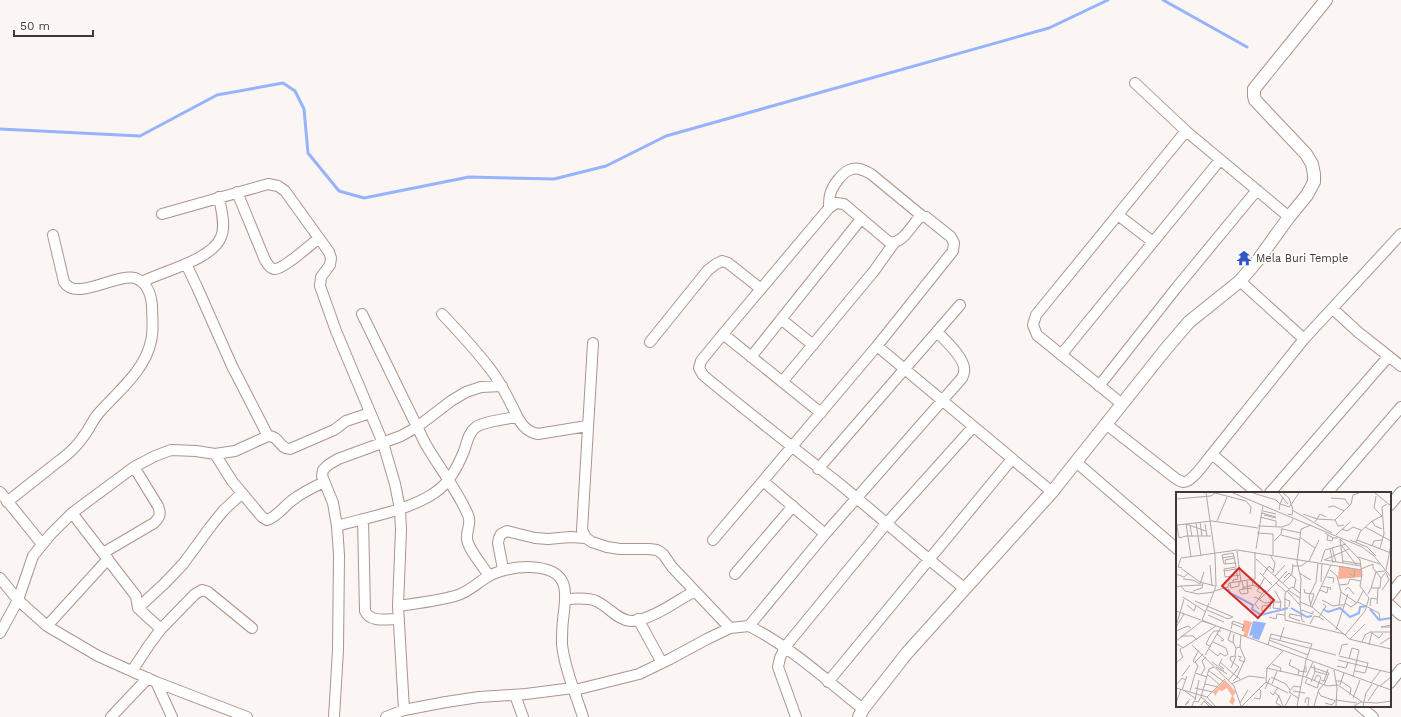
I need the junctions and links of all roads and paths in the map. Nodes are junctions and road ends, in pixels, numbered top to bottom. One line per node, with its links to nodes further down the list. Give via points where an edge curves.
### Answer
1 (1326, 0): 12 (street, via 1254,90 1255,100 1306,154 1312,164 1314,182 1307,195)
2 (1135, 83): 3 (street)
3 (1186, 131): 4 (street); 10 (street)
4 (1220, 160): 5 (street); 17 (street)
5 (1258, 190): 12 (street); 42 (street)
6 (237, 192): 7 (street); 16 (street, via 268,184 278,186 285,191); 16 (street, via 265,260 274,269 290,261)
7 (219, 197): 9 (street); 19 (street, via 222,237 206,255)
8 (829, 208): 11 (street, via 830,194 837,182 852,169 862,169); 13 (street, via 836,203 844,204); 22 (street)
9 (162, 214)
10 (1118, 215): 17 (street); 35 (street, via 1036,315 1033,324 1037,335)
11 (922, 216): 18 (street, via 900,240); 34 (street, via 951,237 954,243 953,251)
12 (1289, 216): 20 (street)
13 (861, 219): 18 (street, via 889,242); 27 (street)
14 (1401, 234): 24 (street)
15 (53, 235): 21 (street, via 64,282 70,289 86,288 125,278 135,278)
16 (319, 238): 46 (street, via 332,258 321,277 320,286)
17 (1153, 242): 35 (street)
18 (894, 243): 33 (street)
19 (186, 264): 21 (street); 53 (street, via 232,366)
20 (1240, 281): 30 (street); 44 (street, via 1189,322)
21 (142, 282): 73 (street, via 148,289 153,324 151,342 144,360 132,378 96,416 84,437 71,452)
22 (761, 289): 29 (street); 31 (street, via 722,261 708,270)
23 (960, 306): 28 (street)
24 (1333, 309): 30 (street); 37 (street)
25 (362, 314): 51 (street)
26 (442, 314): 41 (street, via 474,349)
27 (781, 319): 33 (street); 36 (street)
28 (937, 332): 39 (street); 43 (street, via 959,356 965,371)
29 (723, 334): 36 (street); 55 (street, via 701,361 699,368 703,375)
30 (1304, 340): 57 (street)
31 (650, 342)
32 (593, 343): 50 (street)
33 (813, 345): 40 (street)
34 (877, 346): 39 (street); 47 (street)
35 (1061, 355): 42 (street)
36 (751, 357): 40 (street)
37 (1388, 357): 38 (street); 68 (street)
38 (1401, 366)
39 (904, 370): 43 (street); 61 (street)
40 (782, 382): 47 (street)
41 (502, 386): 48 (street); 51 (street, via 480,387 466,392)
42 (1099, 386): 44 (street)
43 (942, 400): 52 (street); 72 (street)
44 (1122, 404): 49 (street)
45 (1401, 407): 69 (street)
46 (370, 413): 53 (street, via 346,421 334,430 287,449 276,438); 54 (street)
47 (821, 413): 55 (street)
48 (517, 417): 50 (street, via 531,433 538,434); 62 (street, via 481,424 474,428)
49 (1106, 424): 57 (street, via 1182,482 1187,482); 59 (street)
50 (587, 426): 82 (street, via 582,518 582,530)
51 (417, 427): 54 (street); 62 (street, via 433,458)
52 (973, 427): 58 (street); 79 (street)
53 (268, 436): 56 (street, via 235,452)
54 (383, 444): 64 (street, via 328,464 323,470); 76 (street)
55 (792, 447): 61 (street); 63 (street)
56 (215, 454): 60 (street, via 171,450); 71 (street, via 225,472)
57 (1212, 454): 67 (street)
58 (1012, 459): 66 (street); 87 (street)
59 (1076, 462): 66 (street); 85 (street)
60 (134, 467): 77 (street); 86 (street, via 158,506 160,518)
61 (818, 469): 72 (street)
62 (449, 480): 76 (street, via 437,492 421,502); 90 (street, via 468,515 470,522 467,539)
63 (763, 481): 75 (street); 83 (street)
64 (324, 482): 71 (street, via 293,499 267,520); 80 (street, via 333,503)
65 (0, 492): 73 (street)
66 (1052, 492): 93 (street)
67 (1256, 492)
68 (1271, 492)
69 (1328, 492)
70 (1401, 492): 74 (street)
71 (242, 493): 100 (street, via 223,511 166,583)
72 (856, 498): 79 (street); 81 (street)
73 (7, 502): 84 (street)
74 (1391, 504)
75 (793, 506): 81 (street); 89 (street)
76 (400, 509): 78 (street); 98 (street)
77 (72, 513): 84 (street); 86 (street)
78 (363, 519): 80 (street); 102 (street, via 366,615 373,619)
79 (886, 524): 87 (street); 110 (street)
80 (337, 526): 124 (street, via 338,650)
81 (825, 534): 105 (street)
82 (586, 538): 88 (street, via 535,538 507,531 501,534 498,543); 94 (street, via 620,549 657,550)
83 (713, 540)
84 (42, 544): 97 (street, via 32,556)
85 (1176, 548)
86 (105, 556): 100 (street, via 136,596); 104 (street)
87 (929, 560): 93 (street); 115 (street)
88 (503, 569): 90 (street); 96 (street, via 534,568 552,571 560,577 564,585)
89 (735, 574)
90 (489, 576): 98 (street, via 460,595)
91 (0, 578): 97 (street)
92 (1401, 581): 95 (street)
93 (964, 588): 120 (street, via 907,653)
94 (695, 591): 103 (street, via 654,614); 107 (street)
95 (1391, 594)
96 (566, 599): 103 (street, via 596,601 618,617 630,621); 117 (street, via 562,645)
97 (18, 600): 104 (street); 109 (street)
98 (398, 606): 102 (street)
99 (1391, 607): 101 (street)
100 (138, 608): 108 (street)
101 (1401, 615)
102 (399, 619): 119 (street)
103 (638, 619): 111 (street)
104 (48, 626): 113 (street, via 98,656)
105 (749, 626): 107 (street); 110 (street)
106 (252, 628): 108 (street, via 208,592 202,590)
107 (730, 628): 111 (street)
108 (161, 629): 113 (street)
109 (0, 633)
110 (785, 647): 115 (street); 128 (street, via 778,667)
111 (662, 663): 117 (street, via 632,676 579,689)
112 (1401, 669): 116 (street)
113 (132, 671): 114 (street)
114 (152, 680): 121 (street); 122 (street); 123 (street)
115 (828, 682): 120 (street)
116 (1391, 682)
117 (573, 688): 118 (street); 127 (street)
118 (515, 695): 119 (street, via 479,697); 126 (street)
119 (404, 710): 125 (street)
120 (861, 713)
121 (111, 717)
122 (172, 717)
123 (247, 717)
124 (334, 717)
125 (386, 717)
126 (523, 717)
127 (583, 717)
128 (796, 717)

